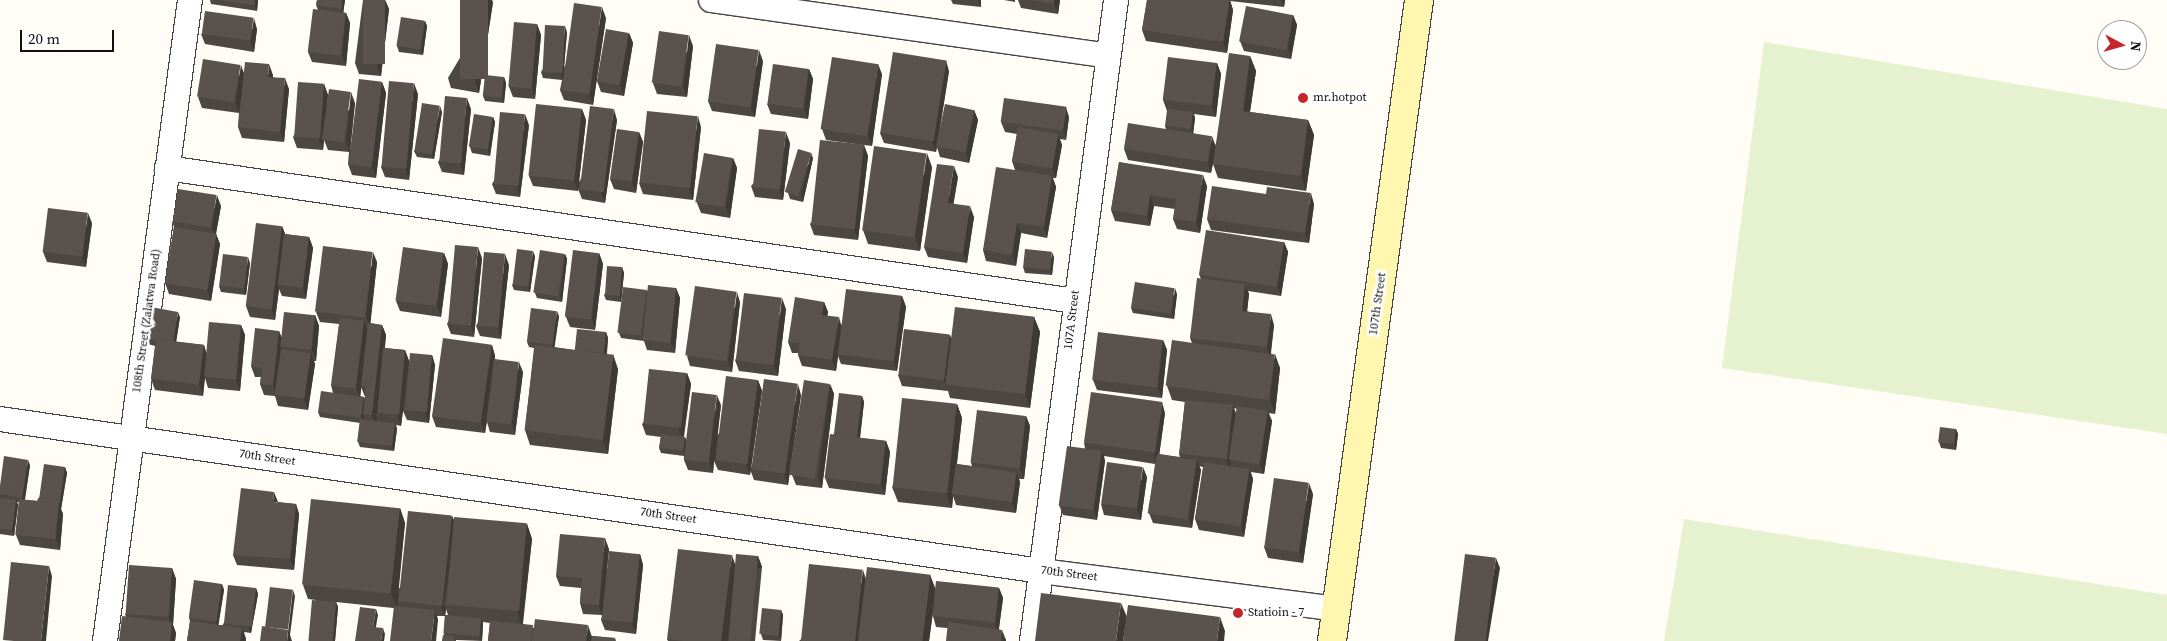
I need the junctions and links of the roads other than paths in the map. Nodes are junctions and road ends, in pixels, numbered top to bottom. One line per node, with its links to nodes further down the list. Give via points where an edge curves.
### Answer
1 (190, 0): 6 (street, 108th Street (Zalatwa Road))
2 (711, 0): 5 (street)
3 (1116, 0): 5 (street, 107A Street)
4 (1419, 0): 11 (main road, 107th Street)
5 (1108, 56): 7 (street, 107A Street)
6 (168, 168): 7 (street); 9 (street, 108th Street (Zalatwa Road))
7 (1075, 301): 10 (street, 107A Street)
8 (0, 419): 9 (street, 70th Street)
9 (132, 438): 10 (street, 70th Street); 12 (street, 108th Street (Zalatwa Road))
10 (1041, 571): 11 (street, 70th Street); 13 (street, 107A Street)
11 (1337, 609): 14 (main road, 107th Street)
12 (105, 641)
13 (1032, 641)
14 (1332, 641)

